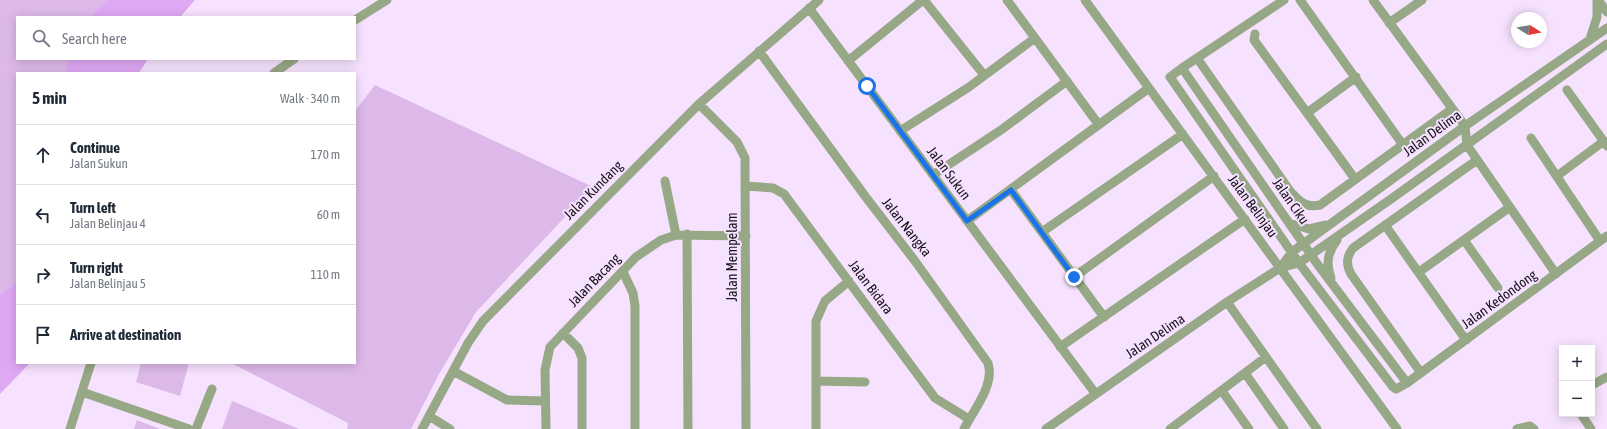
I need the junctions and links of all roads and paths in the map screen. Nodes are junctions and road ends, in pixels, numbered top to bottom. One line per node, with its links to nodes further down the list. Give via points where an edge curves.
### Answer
1 (387, 0): 13 (street)
2 (819, 0): 11 (street, Jalan Kundang)
3 (923, 0): 25 (street); 28 (street)
4 (1007, 0): 17 (street)
5 (1085, 0): 31 (street, Jalan Belinjau)
6 (1284, 0): 23 (street)
7 (1300, 0): 29 (street)
8 (1373, 0): 14 (street)
9 (1422, 0): 14 (street)
10 (1598, 0): 12 (street); 18 (street, via 1597,17)
11 (809, 8): 20 (street, Jalan Kundang); 25 (street, Jalan Sukun)
12 (1607, 12)
13 (356, 19)
14 (1389, 23): 34 (street)
15 (1607, 28): 18 (street, Jalan Delima)
16 (1255, 34): 35 (street, via 1254,40)
17 (1035, 38): 28 (street); 30 (street)
18 (1590, 39): 37 (street, Jalan Delima)
19 (1607, 44): 22 (street, Jalan Delima)
20 (759, 51): 33 (street, Jalan Kundang); 99 (street, Jalan Nangka, via 915,260 988,363 991,371 990,381)
21 (1607, 51): 22 (street)
22 (1595, 52): 43 (street, Jalan Delima)
23 (1197, 58): 26 (street); 48 (street, via 1301,203 1320,205)
24 (293, 60): 27 (street)
25 (848, 61): 38 (street, Jalan Sukun)
26 (1182, 68): 55 (street, Jalan Ciku); 66 (street, Jalan Ciku, via 1170,77)
27 (275, 72)
28 (984, 75): 38 (street)
29 (1356, 77): 35 (street); 42 (street)
30 (1067, 82): 36 (street); 45 (street)
31 (1149, 88): 36 (street); 39 (street, Jalan Belinjau)
32 (1567, 90): 41 (street)
33 (699, 104): 50 (street, Jalan Mempelam, via 737,142 745,158); 84 (street, Jalan Kundang, via 483,321 471,337)
34 (1452, 109): 37 (street); 42 (street)
35 (1307, 113): 48 (street)
36 (1099, 125): 51 (street)
37 (1465, 126): 43 (street); 56 (street, Jalan Delima)
38 (900, 131): 45 (street, Jalan Sukun)
39 (1182, 134): 46 (street, Jalan Belinjau); 58 (street)
40 (1531, 138): 47 (street)
41 (1605, 144): 47 (street)
42 (1403, 145): 48 (street)
43 (1467, 145): 44 (street); 60 (street, Jalan Delima)
44 (1477, 160): 52 (street); 57 (street)
45 (933, 175): 54 (street, Jalan Sukun)
46 (1214, 176): 53 (street, Jalan Belinjau); 73 (street)
47 (1556, 176): 63 (street)
48 (1355, 179)
49 (664, 181): 61 (street)
50 (746, 186): 62 (street, Jalan Mempelam); 74 (street, Jalan Bidara, via 773,188 784,194)
51 (1011, 190): 54 (street); 58 (street)
52 (1510, 207): 64 (street); 72 (street)
53 (1245, 219): 69 (street, Jalan Belinjau); 78 (street)
54 (967, 221): 81 (street, Jalan Sukun)
55 (1289, 223): 56 (street, via 1309,228); 65 (street, Jalan Ciku)
56 (1332, 224): 65 (street, Jalan Delima)
57 (1386, 225): 71 (street); 86 (street, via 1353,248 1347,264 1351,274)
58 (1042, 232): 73 (street)
59 (687, 234): 61 (street, Jalan Bacang); 62 (street, Jalan Bacang); 109 (street)
60 (1341, 234): 67 (street, Jalan Delima); 75 (street, via 1330,249 1328,258 1328,268)
61 (676, 235): 70 (street, Jalan Bacang, via 654,244 636,257)
62 (746, 236): 110 (street, Jalan Mempelam)
63 (1604, 239): 72 (street, Jalan Kedondong)
64 (1464, 240): 71 (street); 76 (street)
65 (1304, 244): 66 (street, Jalan Delima); 67 (street, Jalan Ciku)
66 (1292, 252): 68 (street, Jalan Ciku); 69 (street, Jalan Delima)
67 (1311, 255): 68 (street, Jalan Delima); 75 (street, Jalan Ciku)
68 (1299, 263): 69 (street, Jalan Delima); 90 (street, Jalan Ciku, via 1393,387 1398,389)
69 (1280, 268): 77 (street, Jalan Delima); 118 (street, Jalan Belinjau)
70 (622, 272): 79 (street, Jalan Bacang); 108 (street, via 633,293 635,306)
71 (1419, 272): 80 (street)
72 (1556, 274): 80 (street, Jalan Kedondong)
73 (1074, 277): 78 (street)
74 (849, 281): 88 (street, via 825,301 816,321); 99 (street, Jalan Bidara, via 936,398)
75 (1334, 286): 90 (street, Jalan Ciku)
76 (1498, 288)
77 (1227, 302): 82 (street); 95 (street, Jalan Delima)
78 (1104, 317): 81 (street)
79 (563, 332): 96 (street, Jalan Bacang, via 550,347 545,370); 107 (street, via 578,348 582,358)
80 (1466, 340): 86 (street, Jalan Kedondong)
81 (1060, 347): 95 (street, Jalan Sukun)
82 (1266, 357): 85 (street); 117 (street)
83 (91, 364): 94 (street)
84 (453, 371): 96 (street, via 507,400); 97 (street, Jalan Kundang)
85 (1245, 373): 93 (street); 116 (street)
86 (1421, 373): 90 (street, Jalan Kedondong)
87 (1607, 377): 91 (street)
88 (816, 381): 89 (street); 111 (street)
89 (865, 382)
90 (1407, 383)
91 (1595, 384)
92 (212, 390): 103 (street)
93 (1222, 391): 100 (street); 115 (street)
94 (82, 392): 101 (street); 102 (street)
95 (1094, 394): 113 (street, Jalan Delima)
96 (545, 401): 106 (street, Jalan Bacang)
97 (428, 416): 104 (street, Jalan Kundang); 105 (street)
98 (1583, 417): 121 (street)
99 (969, 419): 112 (street, Jalan Nangka)
100 (1183, 425): 114 (street)
101 (70, 429)
102 (189, 429)
103 (196, 429)
104 (422, 429)
105 (450, 429)
106 (546, 429)
107 (582, 429)
108 (634, 429)
109 (688, 429)
110 (746, 429)
111 (816, 429)
112 (964, 429)
113 (1046, 429)
114 (1170, 429)
115 (1249, 429)
116 (1284, 429)
117 (1317, 429)
118 (1397, 429)
119 (1517, 429): 120 (street, via 1530,426)
120 (1534, 429)
121 (1592, 429)

